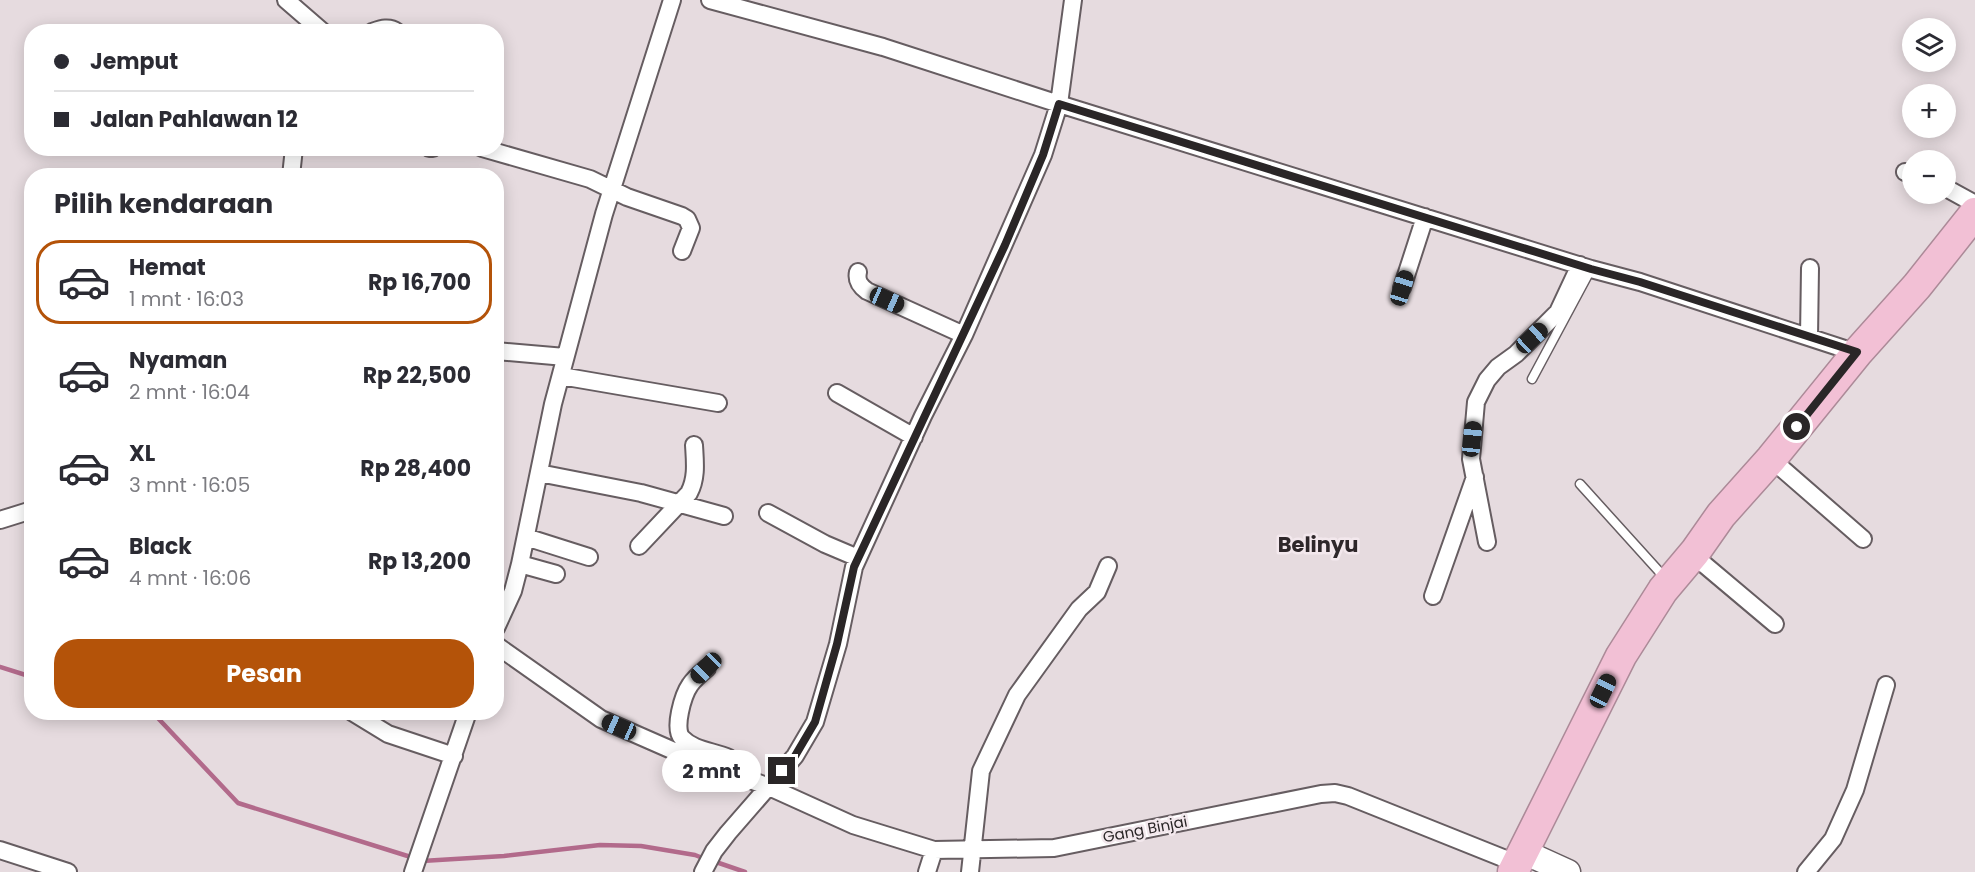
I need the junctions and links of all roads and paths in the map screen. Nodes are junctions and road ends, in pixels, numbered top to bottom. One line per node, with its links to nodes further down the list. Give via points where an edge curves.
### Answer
1 (286, 0): 5 (street)
2 (672, 0): 8 (street)
3 (710, 0): 6 (street, via 884,47)
4 (1073, 0): 6 (street)
5 (314, 24)
6 (1059, 104): 12 (street); 18 (street, via 1043,155)
7 (504, 154): 8 (street, via 590,178)
8 (613, 189): 13 (street, via 687,219 691,228); 22 (street)
9 (1956, 194): 10 (street)
10 (1975, 204)
11 (1975, 213): 21 (highway, via 1917,286)
12 (1425, 217): 14 (street); 17 (street)
13 (682, 251)
14 (1586, 267): 19 (street); 24 (lane); 31 (street, via 1558,312 1487,380 1476,402 1472,459)
15 (1810, 268): 19 (street)
16 (858, 272): 18 (street, via 860,286 867,291)
17 (1402, 288)
18 (964, 334): 27 (street)
19 (1809, 337): 21 (street)
20 (504, 352): 22 (street)
21 (1857, 352): 29 (highway)
22 (566, 357): 23 (street)
23 (561, 376): 26 (street); 30 (street)
24 (1532, 379)
25 (837, 393): 27 (street)
26 (718, 403)
27 (914, 438): 44 (street)
28 (694, 445): 33 (street, via 693,484)
29 (1771, 459): 39 (street); 42 (highway, via 1721,515)
30 (539, 473): 33 (street); 38 (street)
31 (1475, 476): 40 (street); 49 (street)
32 (1580, 484): 48 (lane)
33 (679, 504): 36 (street); 41 (street)
34 (24, 512): 37 (street)
35 (768, 513): 44 (street)
36 (724, 516)
37 (0, 520)
38 (526, 537): 43 (street); 45 (street)
39 (1863, 538)
40 (1487, 542)
41 (639, 546)
42 (1693, 555): 48 (highway); 51 (street)
43 (589, 557)
44 (858, 558): 59 (street, via 815,722 795,756)
45 (520, 564): 47 (street); 50 (street)
46 (1108, 566): 60 (street, via 1097,592 1079,609 1017,695 981,771)
47 (556, 574)
48 (1670, 583): 65 (highway, via 1621,656)
49 (1433, 596)
50 (504, 611)
51 (1775, 624)
52 (504, 651): 58 (street, Gang Binjai, via 601,719)
53 (706, 668): 58 (street, via 685,695 678,732 696,747 729,758)
54 (1886, 685): 70 (street, via 1855,790 1833,839)
55 (365, 720): 57 (street, via 388,734)
56 (465, 720): 57 (street)
57 (454, 756): 63 (street)
58 (726, 771): 59 (street, Gang Binjai)
59 (769, 786): 62 (street, Gang Binjai, via 853,825); 64 (street)
60 (973, 848): 62 (street, Gang Binjai); 65 (street, Gang Binjai, via 1054,848 1335,793); 68 (street)
61 (0, 850): 66 (street)
62 (934, 850): 67 (street)
63 (417, 861)
64 (708, 863)
65 (1519, 863): 69 (street)
66 (68, 872)
67 (927, 872)
68 (970, 872)
69 (1568, 872)
70 (1806, 872)

